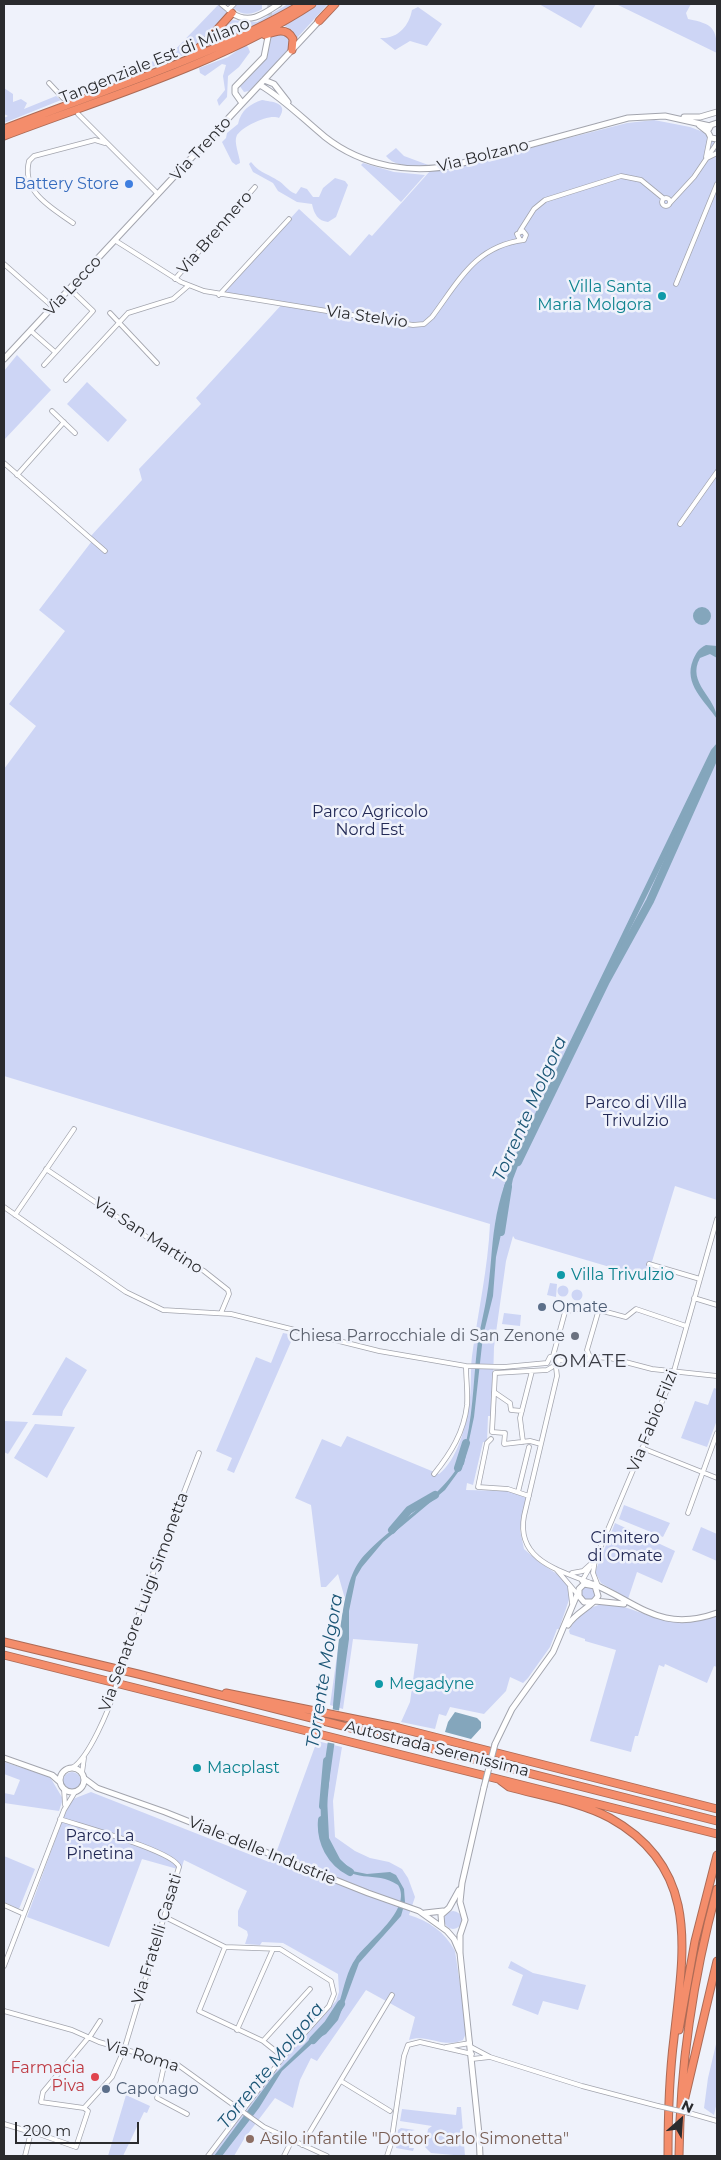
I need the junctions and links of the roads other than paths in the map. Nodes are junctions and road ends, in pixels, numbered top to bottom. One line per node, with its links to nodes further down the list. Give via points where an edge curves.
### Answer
1 (221, 4): 7 (street)
2 (234, 4): 7 (street)
3 (279, 4): 7 (street, via 252,19 243,19)
4 (302, 4): 12 (highway, Tangenziale Est di Milano, via 239,37)
5 (312, 4): 10 (highway, Tangenziale Est di Milano)
6 (336, 4): 8 (highway)
7 (230, 11): 12 (highway, via 197,50)
8 (319, 21): 11 (street, Via Trento)
9 (268, 37): 17 (street, Via Trento, via 264,57 235,87)
10 (244, 42): 11 (highway, via 284,31 294,39); 24 (highway, Tangenziale Est di Milano)
11 (292, 50): 13 (street, Via Trento)
12 (147, 74): 23 (highway, Tangenziale Est di Milano)
13 (264, 80): 15 (street, Via Trento); 18 (street, via 274,84)
14 (49, 84): 16 (street)
15 (260, 85): 17 (street, Via Trento); 18 (street)
16 (63, 98)
17 (242, 103): 32 (street, Via Trento)
18 (291, 106): 21 (street, Via Bolzano, via 324,136 356,156 388,166 420,170 469,162 624,119 648,116)
19 (717, 112): 21 (street, via 700,117)
20 (78, 114): 26 (street, Via Trento)
21 (673, 118): 22 (street, Via Bolzano)
22 (713, 127): 25 (street, Via Bolzano); 29 (street)
23 (4, 129)
24 (4, 136)
25 (717, 139)
26 (105, 143): 32 (street, Via Trento); 34 (street, via 95,140 29,160 36,195)
27 (717, 143): 29 (street)
28 (717, 153): 29 (street)
29 (706, 160): 35 (street, via 670,203 668,198 663,198 641,180 621,176 545,200 534,209)
30 (717, 184): 44 (street)
31 (255, 187): 43 (street, Via Brennero)
32 (158, 194): 40 (street, Via Trento)
33 (289, 219): 47 (street)
34 (73, 223)
35 (526, 225): 36 (street, Via Stelvio); 37 (street)
36 (520, 231): 37 (street); 38 (street, Via Stelvio)
37 (525, 233): 39 (street, via 525,239)
38 (517, 236): 39 (street); 41 (street, Via Stelvio)
39 (520, 240): 41 (street, Via Stelvio)
40 (116, 241): 43 (street, Via Stelvio); 46 (street, Via Lecco)
41 (510, 243): 47 (street, Via Stelvio, via 477,258 424,324 413,325)
42 (4, 264): 48 (street)
43 (175, 278): 45 (street, Via Stelvio)
44 (676, 284)
45 (188, 286): 47 (street, Via Stelvio); 50 (street, via 173,298 133,310)
46 (70, 289): 48 (street, Via Lecco); 52 (street, Via Lecco, via 93,311)
47 (220, 295)
48 (52, 307): 51 (street, Via Lecco)
49 (110, 313): 50 (street)
50 (119, 322): 54 (street); 56 (street)
51 (30, 331): 52 (street, Via Lecco); 53 (street, Via Lecco)
52 (55, 352): 55 (street, Via Lecco)
53 (4, 359)
54 (158, 363)
55 (44, 365)
56 (66, 380)
57 (52, 412): 58 (street)
58 (64, 422): 59 (street); 62 (street)
59 (76, 433)
60 (4, 463): 62 (street)
61 (717, 472): 63 (street)
62 (17, 475): 64 (street)
63 (680, 524)
64 (105, 551)
65 (74, 1129): 66 (street)
66 (46, 1169): 68 (street); 76 (street, Via San Martino, via 175,1256 204,1271 228,1290)
67 (4, 1207): 68 (street)
68 (15, 1215): 76 (street, via 137,1298 163,1310)
69 (717, 1219): 70 (street, Via Fabio Filzi)
70 (716, 1228): 72 (street, Via Fabio Filzi)
71 (649, 1264): 72 (street)
72 (700, 1279): 73 (street, Via Fabio Filzi)
73 (694, 1298): 74 (street); 77 (street, Via Fabio Filzi)
74 (717, 1305)
75 (598, 1309): 77 (street, via 624,1317 629,1317 636,1309); 78 (street, via 592,1307 564,1312); 79 (street, via 586,1351)
76 (221, 1313): 82 (street, via 379,1352)
77 (686, 1326): 85 (street, Via Fabio Filzi)
78 (553, 1356): 80 (street); 81 (street)
79 (590, 1357): 80 (street, via 582,1364); 85 (street)
80 (559, 1360): 83 (street)
81 (547, 1363): 82 (street); 83 (street)
82 (468, 1366): 97 (street, via 467,1404 458,1440)
83 (554, 1367): 84 (street); 92 (street, via 557,1376)
84 (532, 1371): 87 (street, via 495,1373); 88 (street)
85 (674, 1372): 86 (street); 94 (street, Via Fabio Filzi)
86 (717, 1376)
87 (494, 1392): 88 (street, via 510,1403 510,1410); 91 (street, via 492,1432 504,1433 504,1444)
88 (522, 1411): 91 (street)
89 (717, 1433): 96 (street)
90 (491, 1439): 99 (street, via 487,1443 478,1487)
91 (523, 1442): 92 (street)
92 (541, 1444): 100 (street)
93 (529, 1448): 99 (street)
94 (642, 1448): 96 (street); 102 (street, Via Fabio Filzi)
95 (199, 1453): 117 (street, Via Senatore Luigi Simonetta, bridge, via 156,1562 115,1690)
96 (703, 1472): 98 (street); 101 (street)
97 (434, 1474)
98 (717, 1478)
99 (518, 1492): 100 (street)
100 (529, 1496): 103 (street, via 524,1538 534,1556)
101 (688, 1513)
102 (593, 1561): 104 (street, via 579,1573); 105 (street, Via Fabio Filzi); 107 (street)
103 (553, 1567): 104 (street); 106 (street)
104 (563, 1571): 105 (street)
105 (583, 1580): 107 (street); 108 (street, Via Fabio Filzi)
106 (567, 1581): 108 (street); 110 (street)
107 (595, 1586): 108 (street, via 584,1584); 109 (street); 111 (street)
108 (579, 1592): 109 (street, via 586,1602); 110 (street, Via Fabio Filzi)
109 (593, 1602): 111 (street, via 615,1601); 113 (street, Via Fabio Filzi, via 576,1614)
110 (572, 1606): 113 (street, Via Fabio Filzi)
111 (631, 1606): 112 (street, via 674,1619 696,1619)
112 (717, 1614)
113 (564, 1631): 136 (street, Via Fabio Filzi, bridge, via 547,1662 510,1711 495,1744)
114 (4, 1642): 116 (highway, Autostrada Serenissima)
115 (4, 1654): 123 (highway, Autostrada Serenissima)
116 (326, 1719): 130 (highway, via 343,1718 399,1728); 133 (highway, Autostrada Serenissima, via 341,1726)
117 (87, 1749): 119 (street, Via Senatore Luigi Simonetta, via 80,1762); 122 (street, Via Senatore Luigi Simonetta)
118 (4, 1758): 121 (street)
119 (72, 1768): 120 (street); 122 (street)
120 (64, 1771): 121 (street); 125 (street)
121 (44, 1772): 125 (street)
122 (82, 1773): 124 (street, Via Senatore Luigi Simonetta)
123 (497, 1778): 134 (highway, Autostrada Serenissima); 168 (highway, via 509,1787 588,1808 611,1818 643,1843 668,1877 680,1907 683,1939)
124 (84, 1780): 127 (street); 128 (street, Viale delle Industrie)
125 (60, 1783): 126 (street)
126 (64, 1789): 129 (street); 131 (street)
127 (81, 1789): 128 (street, Viale delle Industrie); 129 (street)
128 (106, 1791): 140 (street, Viale delle Industrie)
129 (75, 1792): 131 (street)
130 (717, 1809)
131 (64, 1810): 132 (street)
132 (60, 1819): 141 (street); 143 (street, Via Fratelli Casati, via 142,1846 176,1861 179,1870)
133 (717, 1821)
134 (717, 1834)
135 (717, 1855): 168 (highway, via 685,1987)
136 (462, 1883): 139 (street); 142 (street, via 460,1902)
137 (717, 1889): 175 (highway, via 690,2006 682,2064)
138 (4, 1905): 141 (street)
139 (446, 1910): 140 (street, Viale delle Industrie, via 433,1914); 142 (street, via 457,1909); 144 (street, via 440,1917)
140 (419, 1912): 144 (street, Viale delle Industrie)
141 (24, 1914): 150 (street)
142 (463, 1914): 145 (street)
143 (165, 1917): 147 (street); 162 (street, Via Fratelli Casati)
144 (442, 1927): 146 (street)
145 (462, 1928): 146 (street, via 455,1932); 149 (street)
146 (447, 1931): 149 (street)
147 (225, 1947): 148 (street); 157 (street, via 199,2011)
148 (273, 1949): 157 (street); 163 (street, via 280,1949 323,1975 331,1981 334,1989 334,1998 329,2006)
149 (460, 1953): 160 (street)
150 (5, 1958): 152 (street)
151 (717, 1961): 175 (highway)
152 (4, 1966)
153 (310, 1988): 159 (street)
154 (392, 1995): 167 (street)
155 (4, 2011): 158 (street, Via Roma, via 72,2030)
156 (100, 2021): 158 (street)
157 (237, 2030): 159 (street)
158 (88, 2038): 162 (street, Via Roma); 169 (street, via 43,2092 41,2102)
159 (263, 2041): 163 (street)
160 (470, 2045): 161 (street); 164 (street); 165 (street)
161 (442, 2047): 164 (street); 183 (street, via 418,2042 408,2046 392,2144)
162 (124, 2050): 166 (street, Via Roma); 169 (street, Via Fratelli Casati, via 112,2077)
163 (283, 2057): 171 (street)
164 (472, 2057): 165 (street); 184 (street)
165 (490, 2057): 173 (street, bridge, via 582,2086)
166 (166, 2061): 171 (street, Via Roma, via 187,2070); 172 (street, via 157,2098)
167 (341, 2081): 170 (street); 178 (street)
168 (669, 2105): 185 (highway)
169 (84, 2108): 176 (street, via 88,2111 76,2147)
170 (390, 2111)
171 (244, 2112): 177 (street, Via Roma); 180 (street)
172 (187, 2114)
173 (717, 2121)
174 (4, 2124): 176 (street)
175 (680, 2125): 186 (highway)
176 (31, 2132): 179 (street)
177 (292, 2140): 178 (street, Via Roma); 181 (street)
178 (302, 2145): 182 (street, Via Roma)
179 (26, 2156)
180 (208, 2156)
181 (284, 2156)
182 (327, 2156)
183 (386, 2156)
184 (480, 2156)
185 (668, 2156)
186 (679, 2156)

